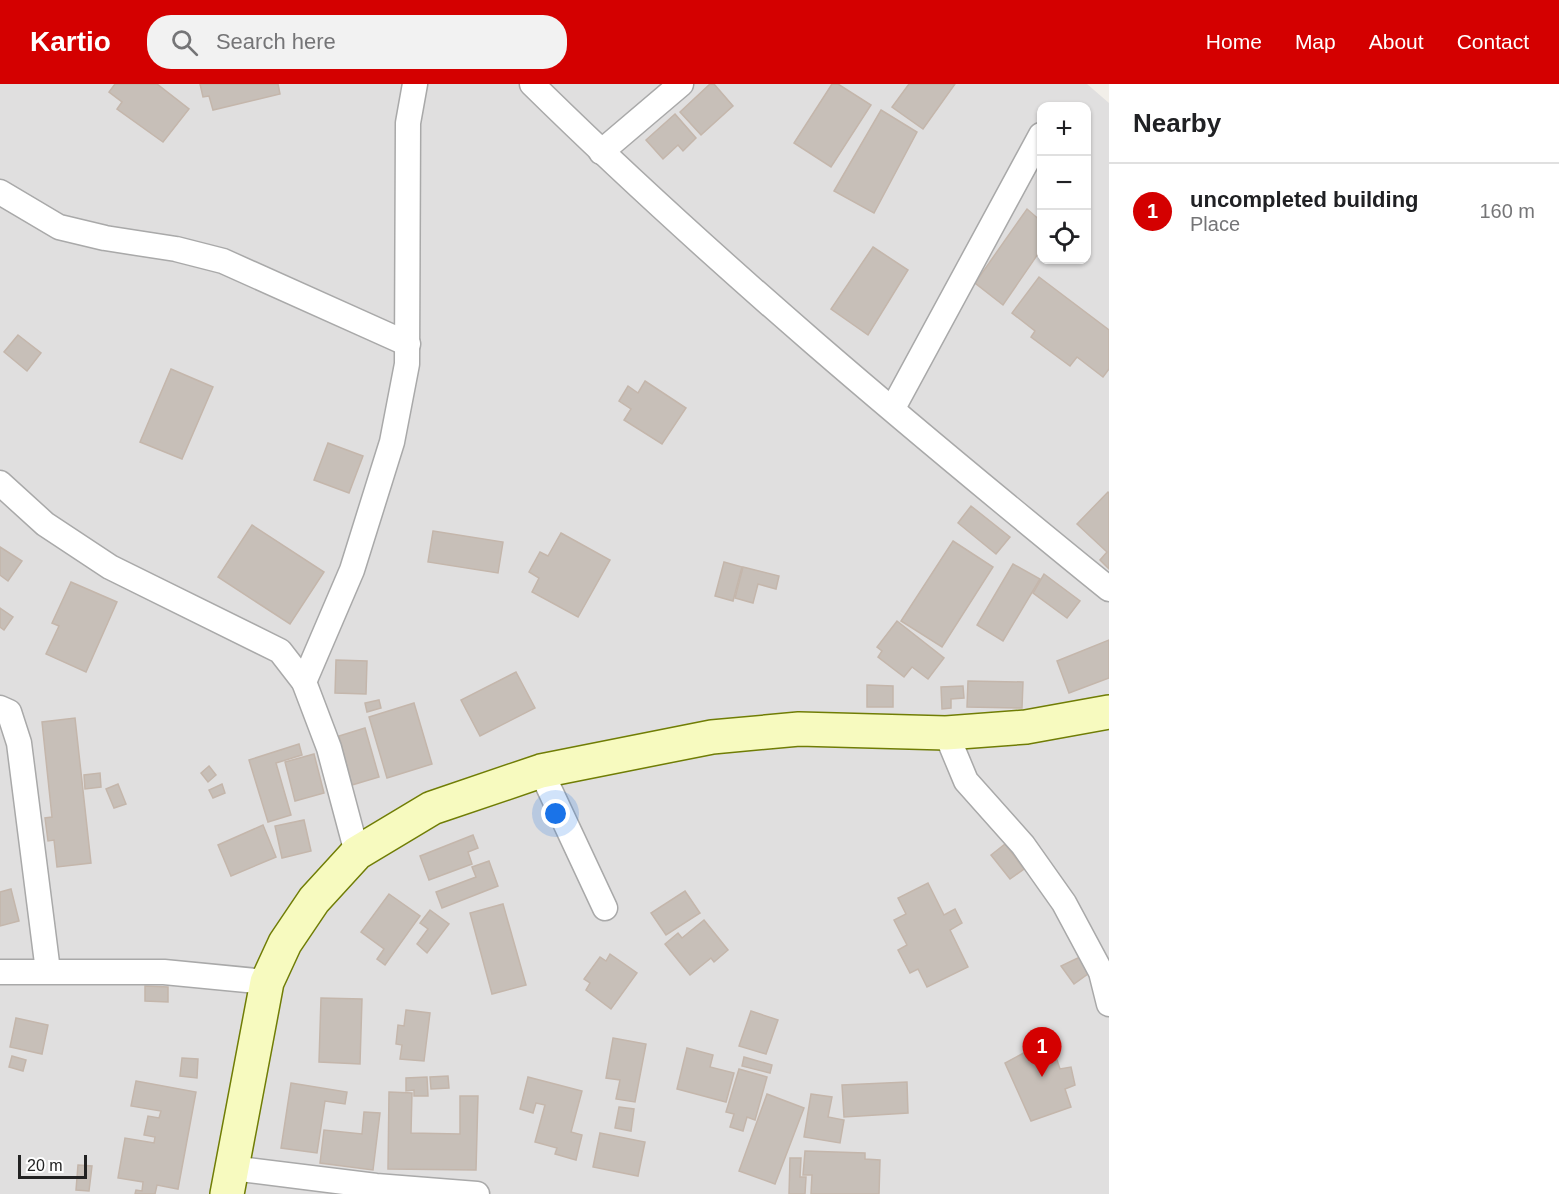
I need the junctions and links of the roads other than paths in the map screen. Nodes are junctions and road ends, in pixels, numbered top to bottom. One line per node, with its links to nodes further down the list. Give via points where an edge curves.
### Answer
1 (415, 84): 7 (street, via 408,123)
2 (532, 84): 5 (street)
3 (681, 84): 5 (street)
4 (1037, 142): 8 (street)
5 (601, 152): 8 (street)
6 (0, 192): 7 (street, via 59,227 223,261)
7 (408, 344): 11 (street, via 392,442 352,570)
8 (893, 408): 10 (street)
9 (0, 483): 11 (street, via 45,524 110,567 280,651)
10 (1109, 589)
11 (303, 682): 16 (street, via 329,748)
12 (0, 708): 18 (street, via 9,712 19,743)
13 (1109, 712): 14 (street, via 1026,727)
14 (946, 733): 15 (street, via 799,729 712,737); 21 (street, via 966,781 1023,846 1064,903 1101,972)
15 (542, 771): 16 (street, via 432,808); 17 (street)
16 (357, 853): 20 (street, via 314,900 285,943)
17 (605, 908)
18 (48, 971): 19 (street); 20 (street, via 164,972)
19 (0, 972)
20 (267, 982): 22 (street)
21 (1109, 1004)
22 (230, 1181): 23 (street)
23 (477, 1194)

